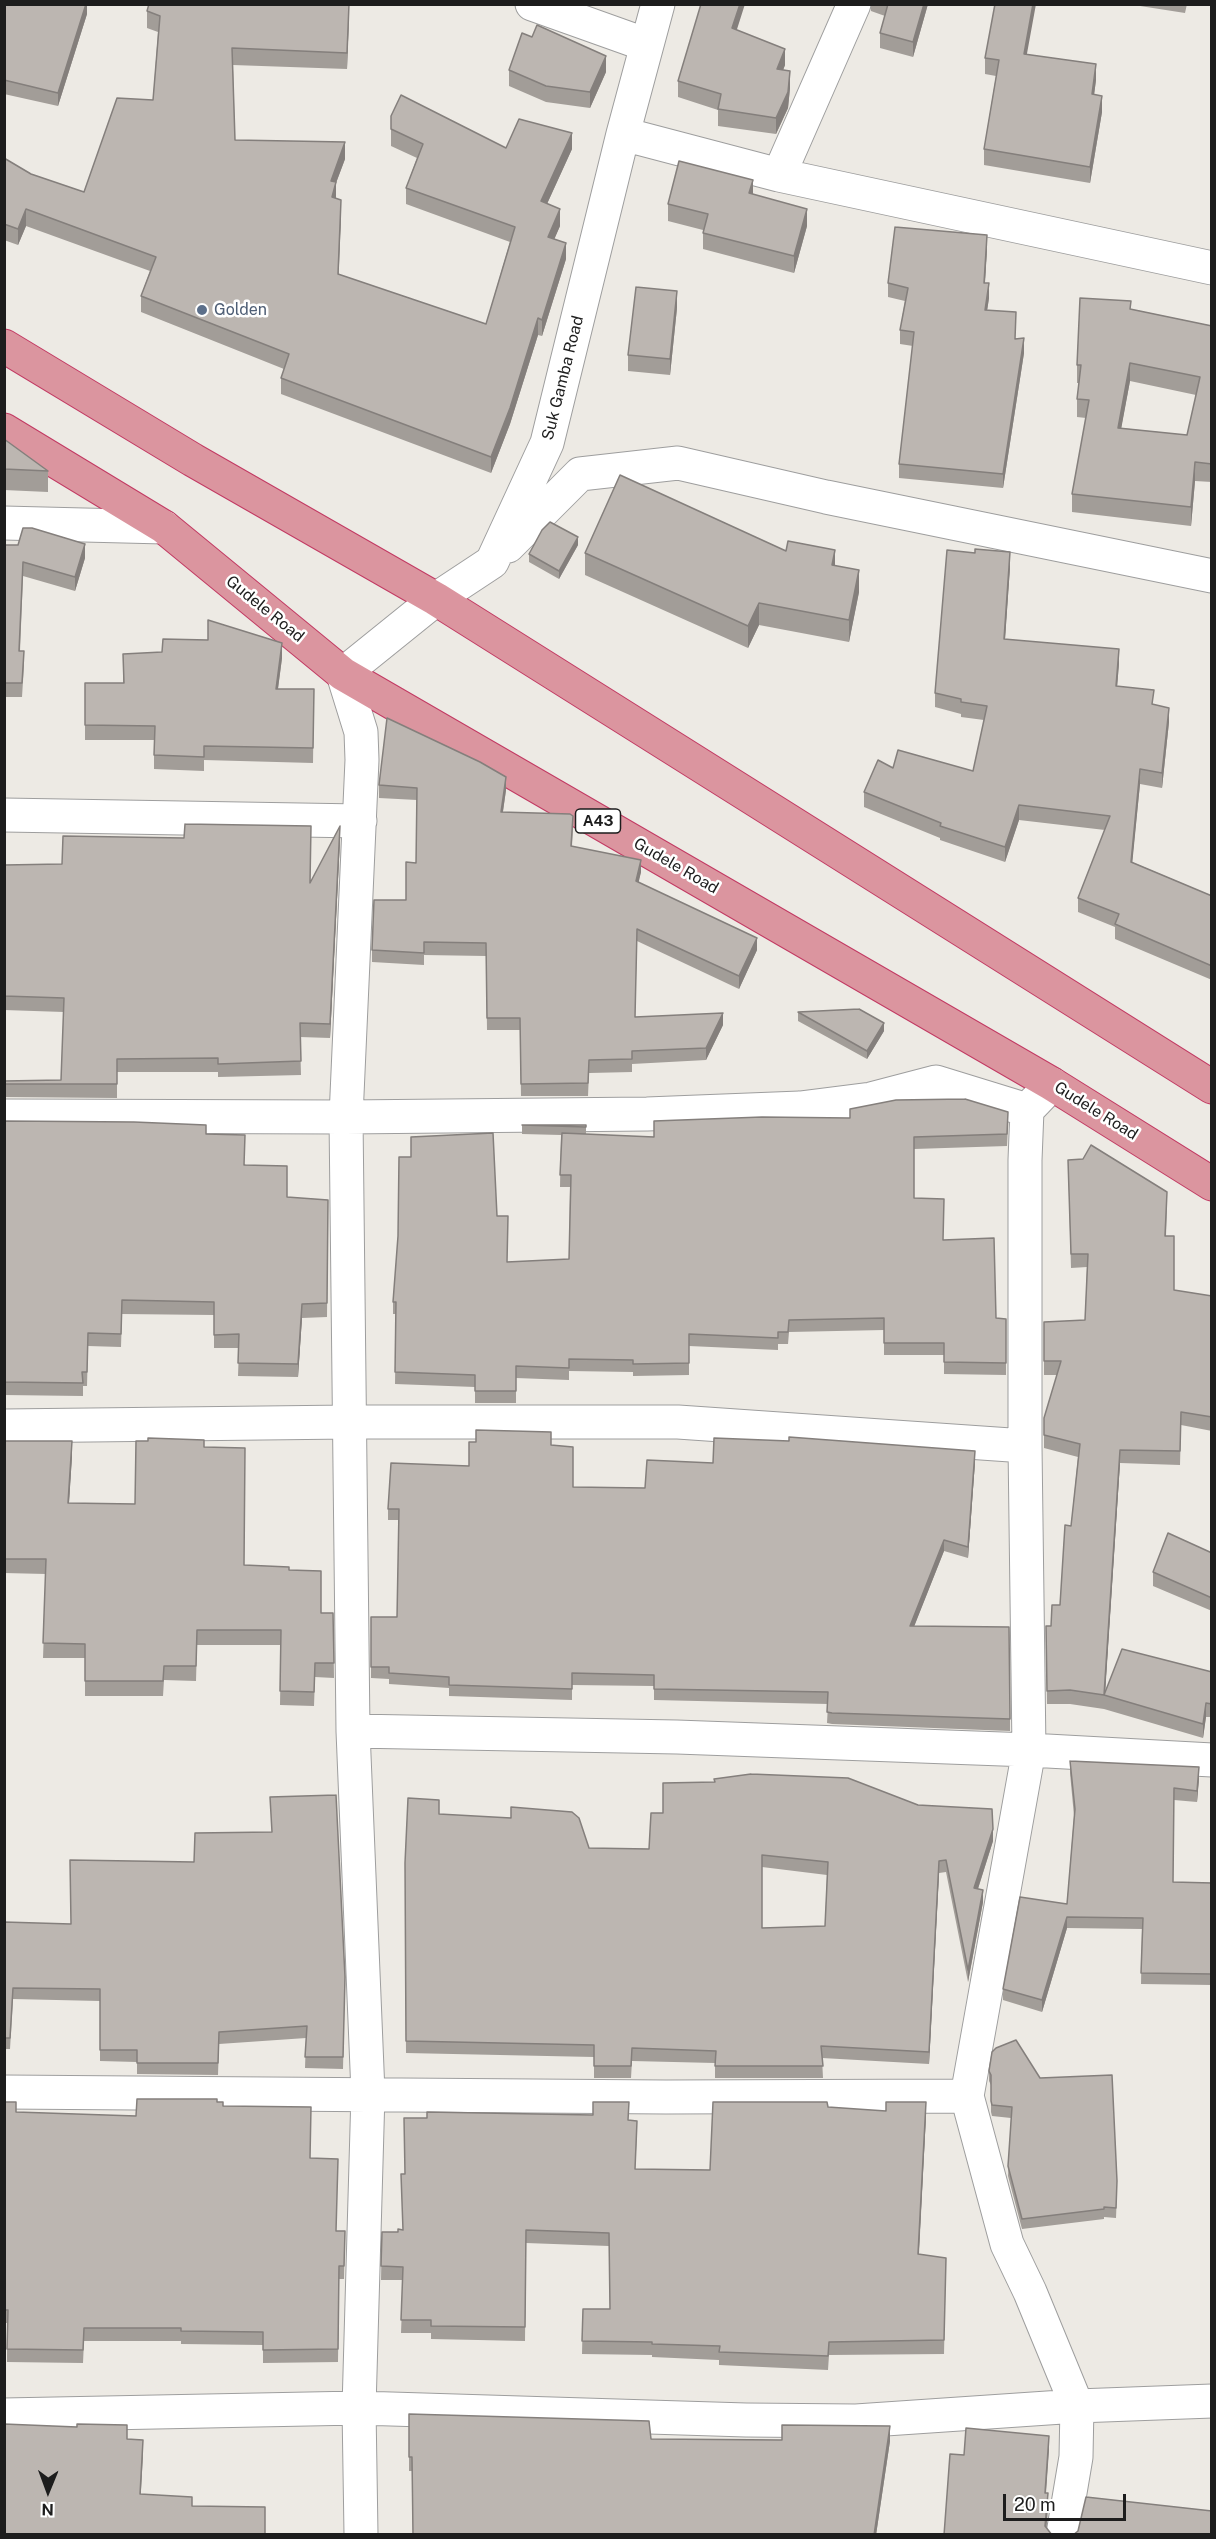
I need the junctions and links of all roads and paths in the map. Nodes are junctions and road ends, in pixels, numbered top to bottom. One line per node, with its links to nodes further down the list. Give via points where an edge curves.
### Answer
1 (532, 4): 4 (street)
2 (658, 4): 4 (street, Suk Gamba Road)
3 (854, 4): 6 (street)
4 (647, 45): 5 (street, Suk Gamba Road)
5 (623, 134): 6 (street); 12 (street, Suk Gamba Road, via 548,443)
6 (779, 175): 7 (street)
7 (1212, 268)
8 (4, 346): 14 (highway)
9 (4, 430): 11 (highway, Gudele Road / A43)
10 (4, 523): 11 (street)
11 (164, 527): 15 (highway, Gudele Road / A43)
12 (492, 562): 13 (street, via 580,474 678,463); 14 (street)
13 (1212, 576)
14 (436, 599): 15 (street); 19 (highway)
15 (343, 674): 17 (street, via 361,732); 18 (highway, Gudele Road / A43)
16 (4, 815): 17 (street)
17 (360, 820): 22 (street)
18 (1052, 1084): 20 (street); 23 (highway, Gudele Road / A43)
19 (1212, 1087)
20 (1027, 1110): 22 (street, via 936,1082 871,1099 800,1108); 26 (street)
21 (4, 1116): 22 (street)
22 (346, 1118): 24 (street)
23 (1212, 1184)
24 (349, 1422): 25 (street); 26 (street, via 678,1422); 27 (street)
25 (4, 1426)
26 (1025, 1446): 28 (street)
27 (353, 1731): 28 (street, via 677,1737); 31 (street)
28 (1029, 1750): 29 (street); 32 (street)
29 (1212, 1760)
30 (4, 2092): 31 (street)
31 (368, 2093): 32 (street); 35 (street)
32 (967, 2096): 34 (street, via 1007,2244)
33 (1212, 2401): 34 (street)
34 (1077, 2406): 35 (street, via 856,2421); 38 (street, via 1076,2457)
35 (359, 2408): 36 (street); 37 (street)
36 (4, 2415)
37 (361, 2535)
38 (1063, 2535)

